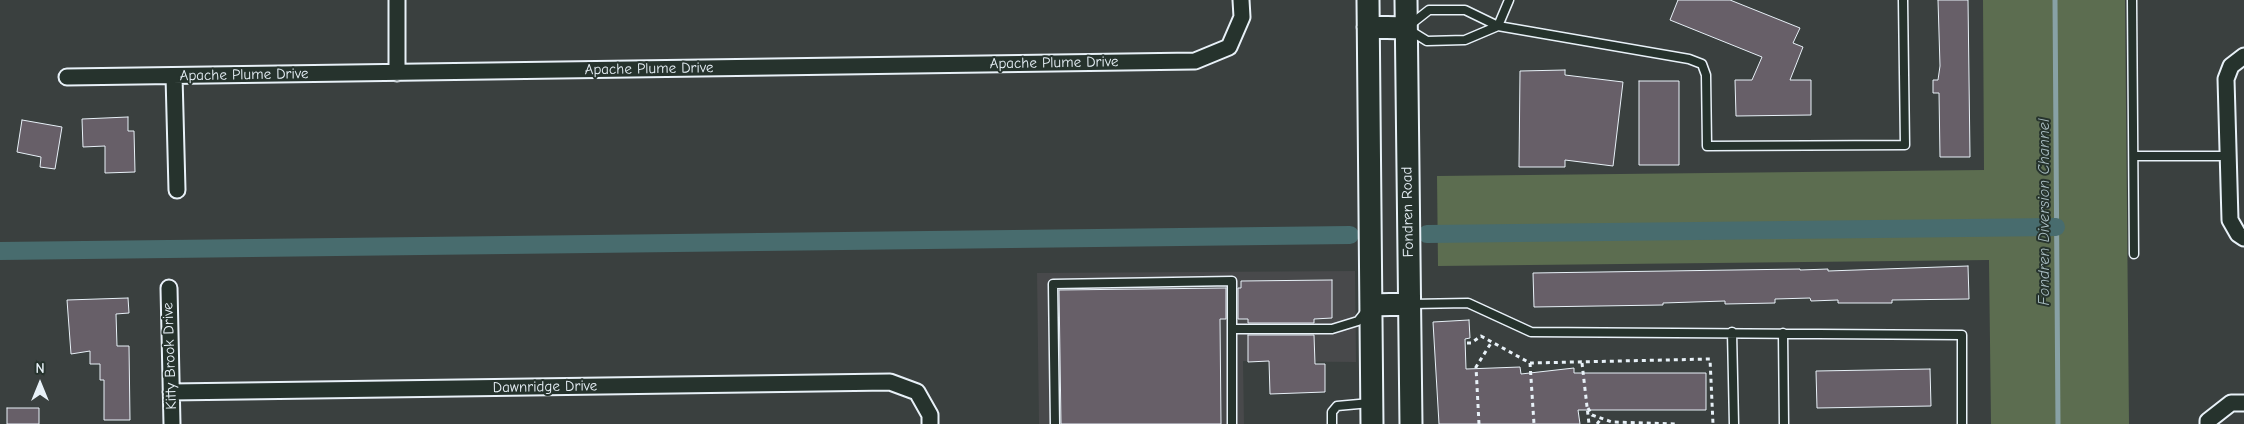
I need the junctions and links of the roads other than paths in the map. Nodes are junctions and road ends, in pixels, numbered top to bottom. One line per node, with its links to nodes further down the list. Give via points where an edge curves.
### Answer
1 (397, 0): 12 (street)
2 (1241, 0): 12 (street, Apache Plume Drive, via 1242,17 1229,47 1196,61)
3 (1368, 0): 9 (main road)
4 (1406, 0): 10 (main road, Fondren Road)
5 (1509, 0): 8 (lane)
6 (1903, 0): 8 (lane, via 1905,144 1708,146 1706,75 1702,64)
7 (2132, 0): 15 (lane)
8 (1498, 26): 10 (lane, via 1465,40 1427,41); 10 (lane, via 1465,10 1429,10)
9 (1368, 27): 10 (main road); 22 (main road)
10 (1406, 28): 21 (main road, Fondren Road)
11 (2244, 56): 16 (street, via 2231,66 2226,79)
12 (397, 73): 13 (street, Apache Plume Drive)
13 (174, 76): 14 (street, Apache Plume Drive); 17 (street)
14 (67, 77)
15 (2134, 156): 16 (lane); 19 (lane)
16 (2227, 156): 18 (street, via 2230,220)
17 (177, 190)
18 (2244, 238)
19 (2134, 254)
20 (169, 288): 26 (street, Kitty Brook Drive)
21 (1410, 304): 22 (main road); 24 (lane, via 1468,303 1531,332); 35 (main road, Fondren Road)
22 (1371, 305): 23 (lane, via 1358,321 1332,329); 27 (main road)
23 (1232, 329): 31 (lane, via 1232,282 1053,284); 32 (lane)
24 (1732, 332): 25 (lane); 36 (lane)
25 (1783, 333): 37 (lane); 38 (lane, via 1962,335)
26 (171, 392): 29 (street, Kitty Brook Drive); 30 (street, Dawnridge Drive, via 890,382 917,392 930,415)
27 (1372, 402): 33 (lane, via 1337,406 1332,412); 34 (main road)
28 (2237, 403): 39 (street)
29 (172, 424)
30 (930, 424)
31 (1055, 424)
32 (1232, 424)
33 (1332, 424)
34 (1372, 424)
35 (1410, 424)
36 (1734, 424)
37 (1784, 424)
38 (1962, 424)
39 (2208, 424)

